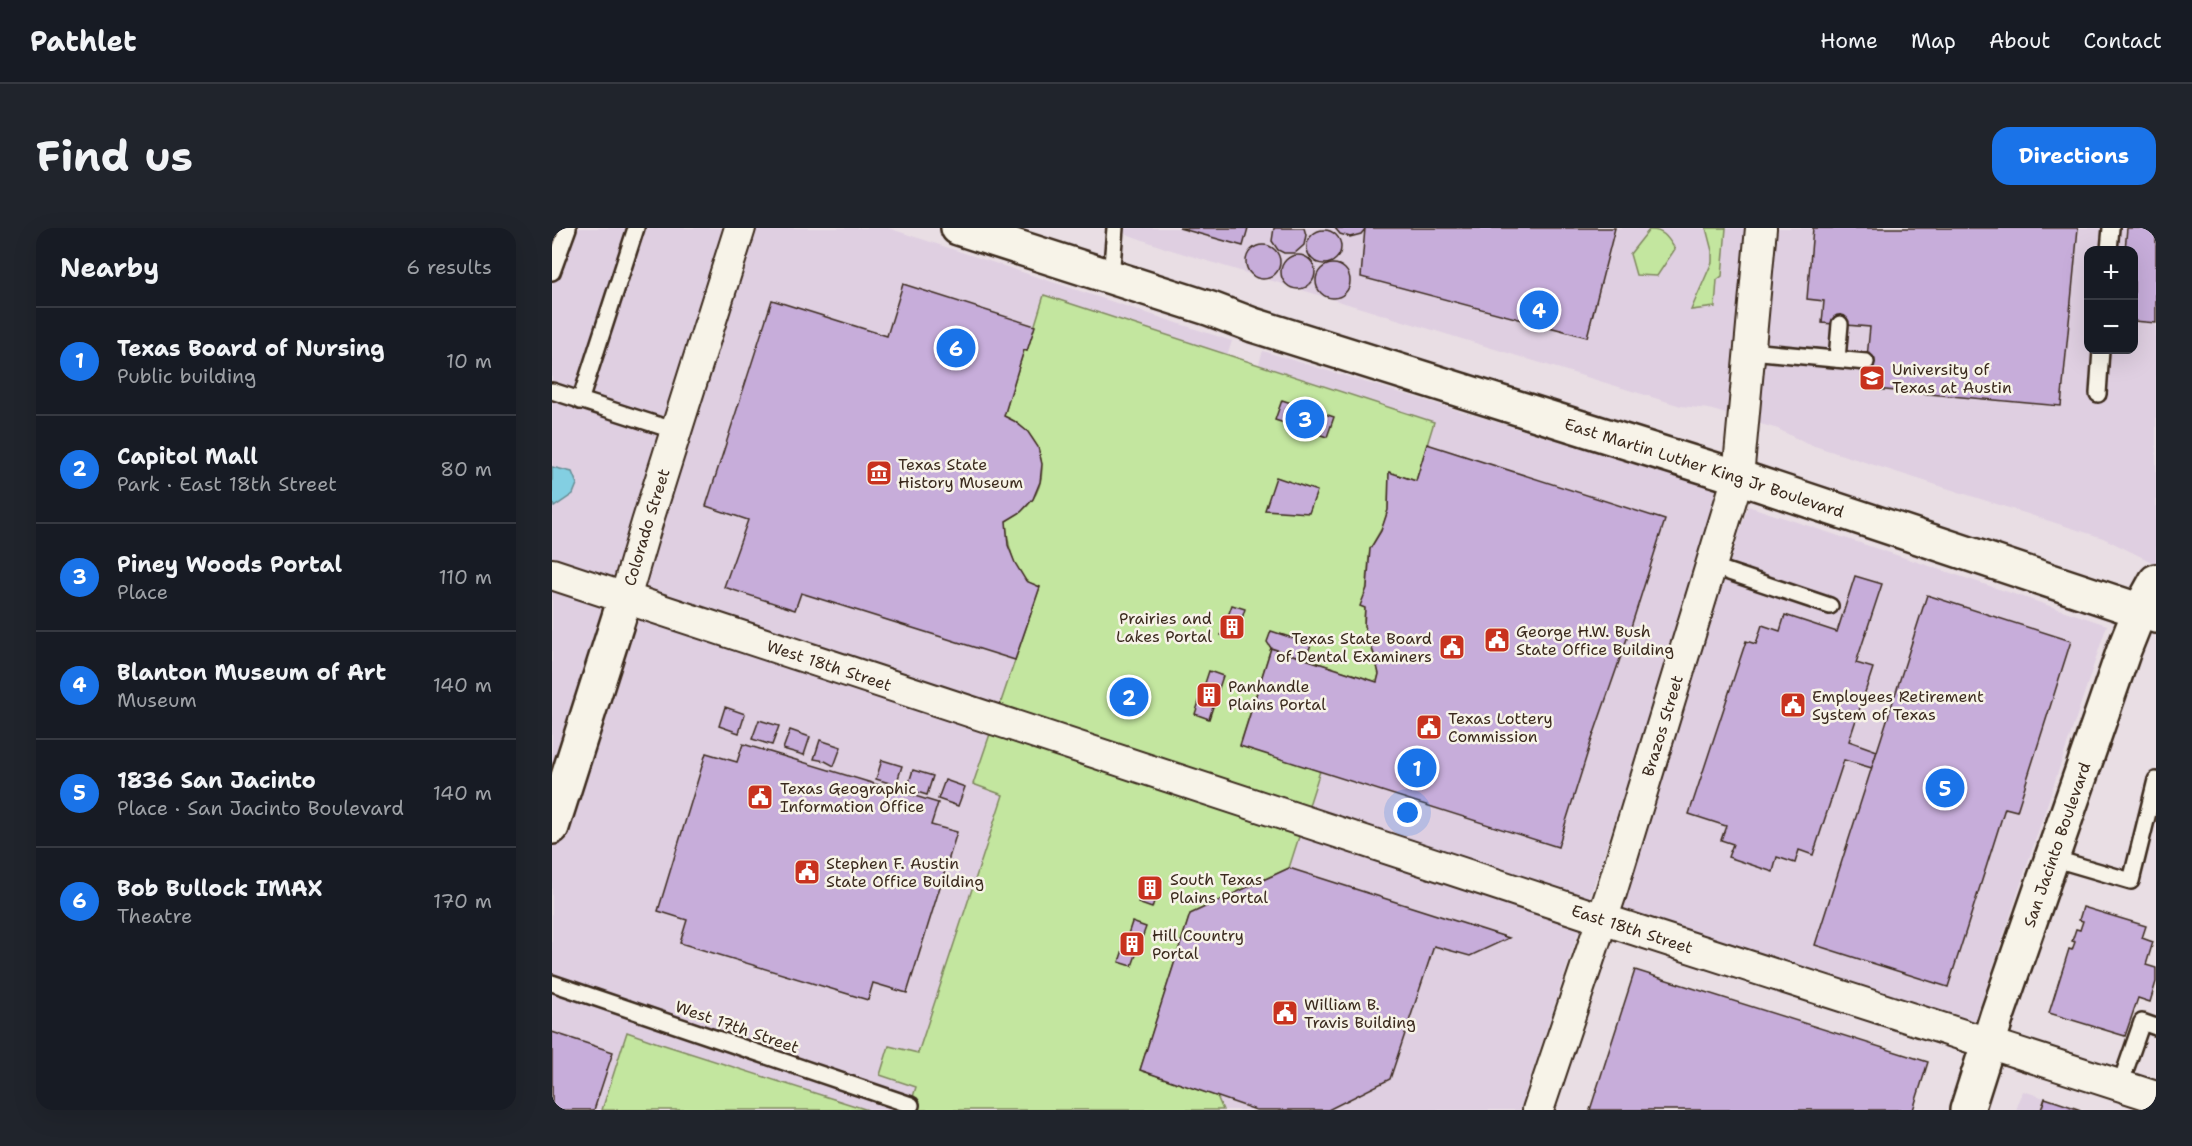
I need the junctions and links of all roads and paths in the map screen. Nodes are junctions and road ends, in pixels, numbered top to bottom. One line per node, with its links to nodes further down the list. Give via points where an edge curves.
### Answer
1 (568, 228): 9 (lane)
2 (636, 228): 18 (lane)
3 (740, 228): 19 (street, Colorado Street)
4 (958, 228): 10 (main road, East Martin Luther King Jr Boulevard)
5 (1115, 228): 10 (lane)
6 (1761, 228): 12 (street, Brazos Street)
7 (2111, 228): 8 (lane)
8 (2109, 246)
9 (552, 272)
10 (1112, 278): 20 (main road, East Martin Luther King Jr Boulevard)
11 (1840, 324): 14 (lane)
12 (1751, 351): 14 (lane); 20 (street, Brazos Street)
13 (2101, 354): 17 (lane)
14 (1837, 359): 15 (lane)
15 (1866, 362)
16 (552, 391): 18 (lane)
17 (2098, 394)
18 (580, 401): 19 (lane)
19 (676, 432): 24 (street, Colorado Street)
20 (1738, 477): 21 (street, Brazos Street); 26 (main road, East Martin Luther King Jr Boulevard)
21 (1711, 566): 25 (lane); 32 (street, Brazos Street)
22 (552, 574): 24 (street, West 18th Street)
23 (2156, 581): 26 (main road, San Jacinto Boulevard)
24 (625, 598): 27 (street, West 18th Street); 29 (main road, Colorado Street)
25 (1830, 606)
26 (2148, 613): 31 (main road, San Jacinto Boulevard, via 2120,661)
27 (1109, 756): 32 (street, East 18th Street)
28 (2156, 780): 31 (lane, via 2131,881)
29 (559, 781): 30 (main road, Colorado Street)
30 (552, 827)
31 (2052, 858): 35 (main road, San Jacinto Boulevard)
32 (1602, 919): 35 (street, East 18th Street); 39 (street, Brazos Street)
33 (552, 983): 38 (lane, West 17th Street)
34 (2156, 1027): 36 (lane, via 2142,1022)
35 (1988, 1042): 36 (street, East 18th Street); 40 (main road, San Jacinto Boulevard)
36 (2120, 1085): 37 (street, East 18th Street)
37 (2156, 1097)
38 (911, 1105)
39 (1538, 1110)
40 (1967, 1110)

